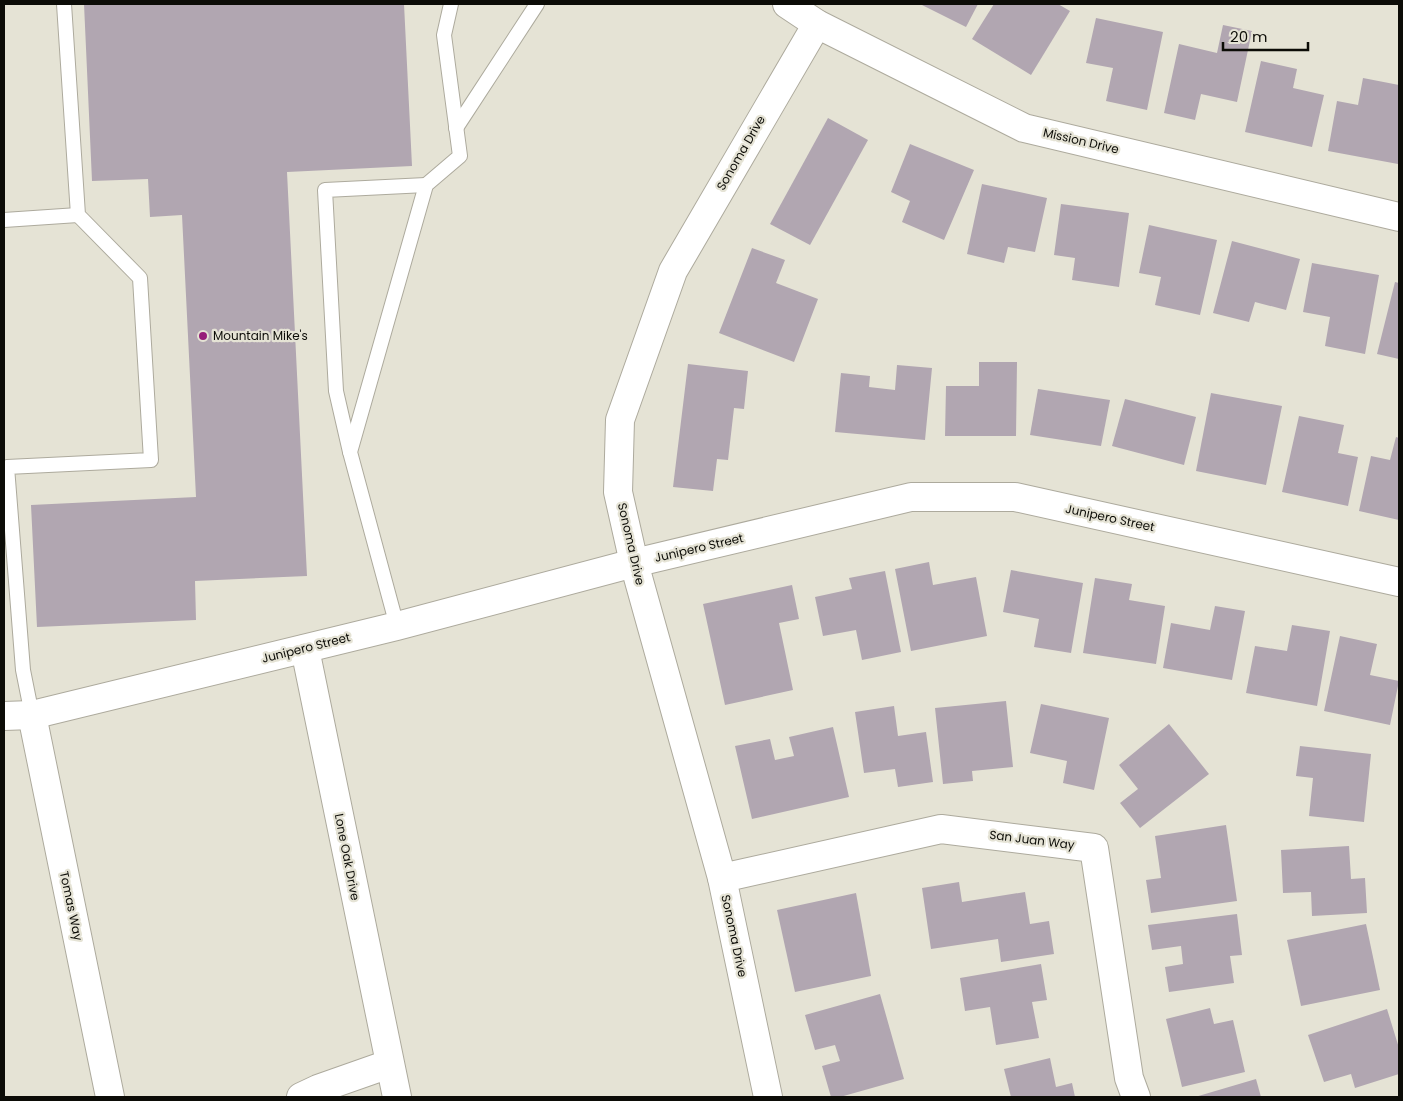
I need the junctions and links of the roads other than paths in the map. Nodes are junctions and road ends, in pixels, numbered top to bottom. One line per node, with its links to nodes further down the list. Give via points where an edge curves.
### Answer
1 (64, 4): 8 (lane)
2 (451, 4): 6 (lane, via 444,35)
3 (537, 4): 6 (lane)
4 (787, 4): 5 (street, Mission Drive)
5 (817, 24): 9 (street, Mission Drive, via 1024,128); 12 (street, Sonoma Drive, via 673,271 620,420 618,492)
6 (456, 128): 7 (lane, via 460,156)
7 (426, 185): 11 (lane); 11 (lane, via 325,190 336,391)
8 (78, 215): 10 (lane); 16 (lane, via 140,278 152,460 7,466 23,670)
9 (1399, 217)
10 (4, 220)
11 (350, 452): 14 (lane)
12 (634, 563): 13 (street, Junipero Street, via 911,497 1015,496); 14 (street, Junipero Street); 18 (street, Sonoma Drive)
13 (1399, 582)
14 (397, 626): 15 (street, Junipero Street)
15 (306, 649): 16 (street, Junipero Street); 19 (street, Lone Oak Drive)
16 (32, 715): 17 (street, Junipero Street); 20 (street, Tomas Way)
17 (4, 716)
18 (722, 878): 23 (street, Sonoma Drive); 24 (street, San Juan Way, via 941,829 1094,848 1129,1078)
19 (389, 1064): 21 (street); 22 (street, Lone Oak Drive)
20 (110, 1097)
21 (301, 1097)
22 (397, 1097)
23 (768, 1097)
24 (1136, 1097)

